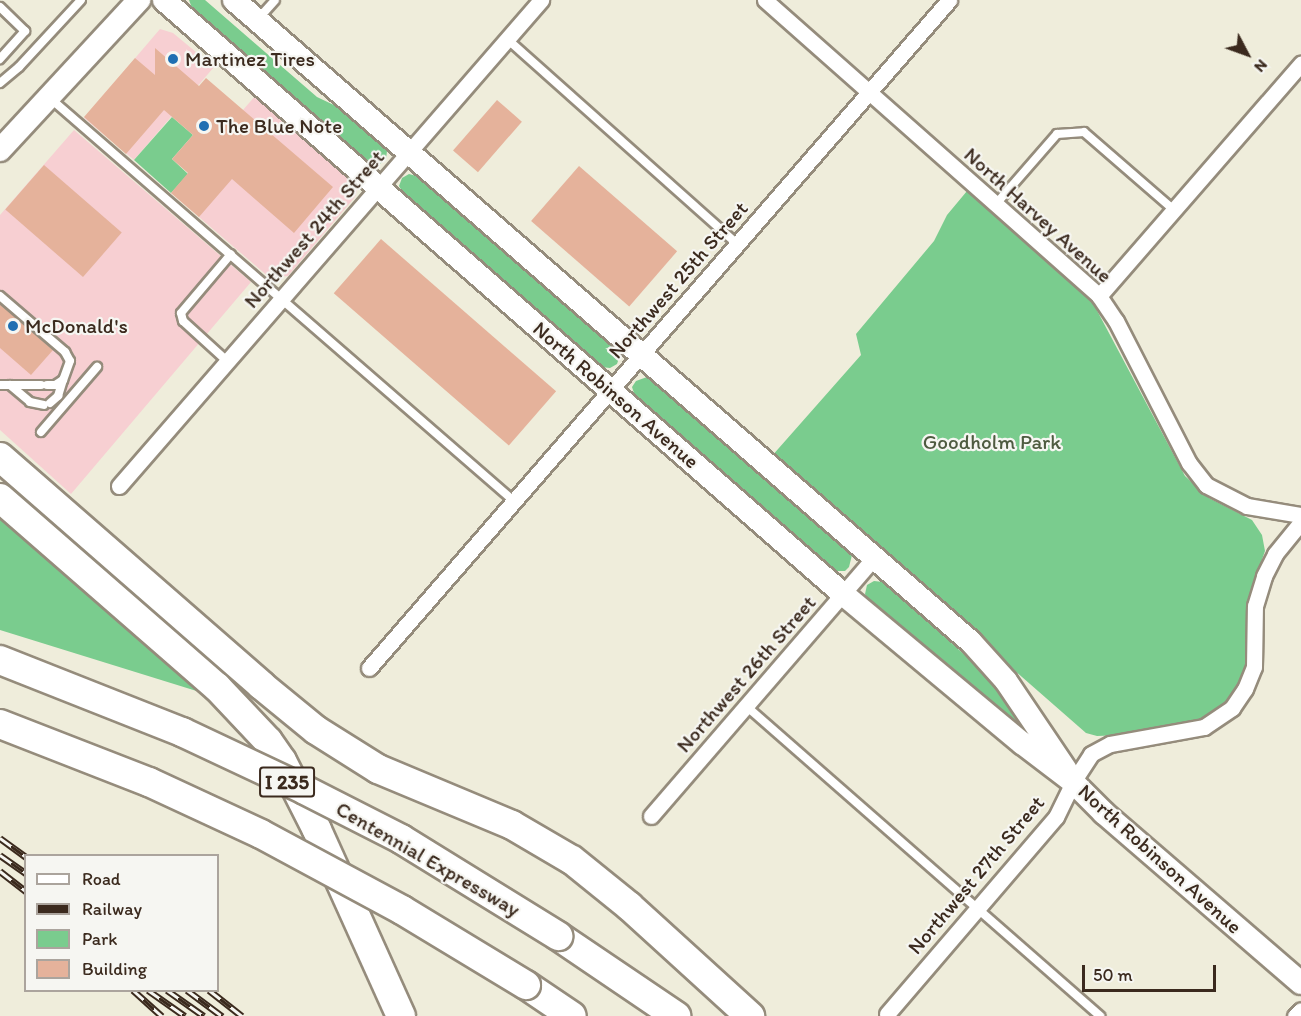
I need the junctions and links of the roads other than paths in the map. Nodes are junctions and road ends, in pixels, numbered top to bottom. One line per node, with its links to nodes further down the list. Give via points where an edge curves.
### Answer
1 (81, 0): 14 (lane, via 20,67)
2 (139, 0): 16 (street)
3 (164, 0): 19 (street, North Robinson Avenue)
4 (234, 0): 10 (street, North Robinson Avenue)
5 (275, 0): 10 (lane)
6 (541, 0): 11 (street, Northwest 24th Street)
7 (765, 0): 15 (street, North Harvey Avenue)
8 (949, 0): 15 (street, Northwest 25th Street)
9 (0, 6): 12 (lane, via 25,31)
10 (257, 20): 18 (street, North Robinson Avenue)
11 (507, 39): 18 (street, Northwest 24th Street); 22 (lane)
12 (0, 59)
13 (1301, 64): 21 (street)
14 (0, 83)
15 (869, 92): 20 (street, North Harvey Avenue); 22 (street, Northwest 25th Street)
16 (49, 97): 17 (street); 23 (lane)
17 (0, 150)
18 (409, 153): 19 (street, Northwest 24th Street); 27 (street, North Robinson Avenue)
19 (378, 187): 26 (street, Northwest 24th Street); 33 (street, North Robinson Avenue)
20 (996, 204): 21 (lane, via 1058,134 1084,132); 25 (street, North Harvey Avenue)
21 (1174, 210): 25 (street)
22 (737, 244): 27 (street, Northwest 25th Street)
23 (231, 254): 26 (lane); 28 (lane, via 181,314 183,321)
24 (0, 296): 30 (lane, via 65,352 70,361)
25 (1099, 296): 39 (street, North Harvey Avenue, via 1116,321 1189,464 1206,485 1247,506)
26 (282, 298): 28 (street, Northwest 24th Street); 38 (lane)
27 (641, 355): 33 (street, Northwest 25th Street); 41 (street, North Robinson Avenue)
28 (227, 361): 36 (street, Northwest 24th Street)
29 (97, 367): 34 (lane)
30 (63, 380): 31 (lane, via 55,385); 31 (lane, via 58,396 47,404 30,402)
31 (10, 385): 32 (lane)
32 (0, 386)
33 (610, 390): 38 (street, Northwest 25th Street); 42 (street, North Robinson Avenue)
34 (40, 432)
35 (0, 457): 56 (highway, via 307,723 378,769 512,825 572,860 612,891)
36 (119, 486)
37 (0, 498): 53 (highway, via 217,687 268,741 318,830)
38 (514, 501): 44 (street, Northwest 25th Street)
39 (1301, 515)
40 (1301, 522): 47 (street, Northwest 27th Street, via 1275,554 1264,576 1255,606 1254,668 1232,708 1204,727 1104,746 1091,754)
41 (873, 559): 42 (street, Northwest 26th Street); 47 (street, North Robinson Avenue, via 1006,681)
42 (843, 594): 45 (street, Northwest 26th Street); 47 (street, North Robinson Avenue)
43 (0, 660): 55 (highway, Centennial Expressway / I 235, bridge, via 182,732 401,839 558,936)
44 (369, 668)
45 (746, 706): 48 (street, Northwest 26th Street); 49 (lane)
46 (0, 724): 54 (highway, I 235, bridge, via 149,782 261,834 402,910)
47 (1073, 782): 49 (street, Northwest 27th Street, via 1056,817); 50 (street, North Robinson Avenue)
48 (651, 816)
49 (977, 909): 52 (street, Northwest 27th Street); 57 (lane)
50 (1301, 983)
51 (1301, 1010): 58 (street)
52 (887, 1014)
53 (400, 1016)
54 (572, 1016)
55 (676, 1016)
56 (750, 1016)
57 (1100, 1016)
58 (1295, 1016)

